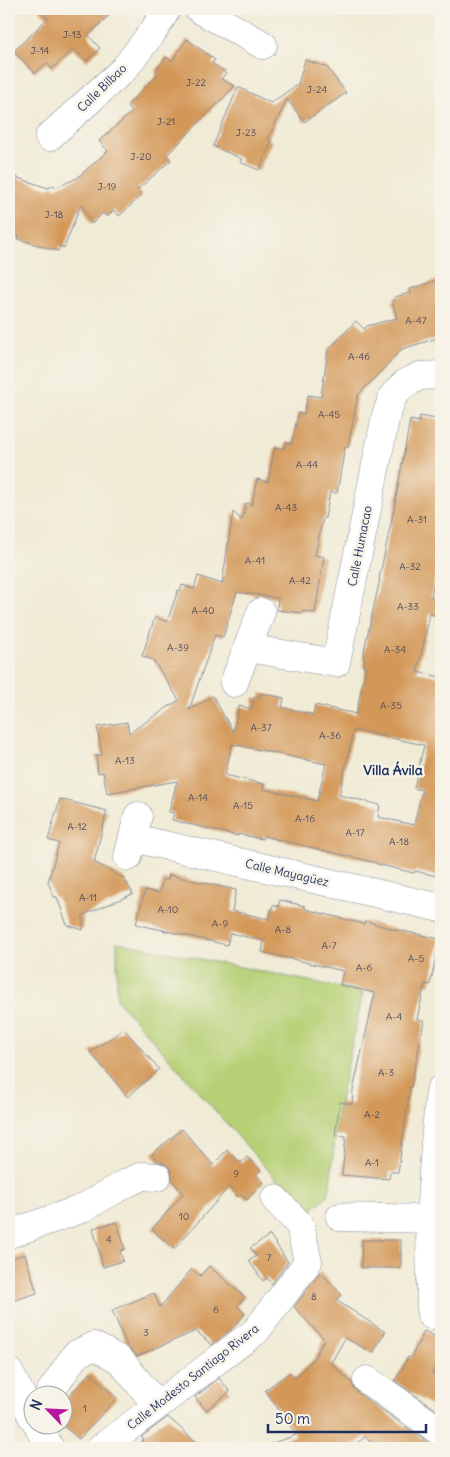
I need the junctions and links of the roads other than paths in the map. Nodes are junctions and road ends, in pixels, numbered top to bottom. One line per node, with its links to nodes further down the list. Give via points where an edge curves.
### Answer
1 (167, 9): 4 (street, Calle Bilbao, via 124,69)
2 (200, 9): 3 (street)
3 (263, 45)
4 (49, 137)
5 (441, 375): 7 (street, Calle Humacao, via 420,376 404,384 393,396 386,415 336,663)
6 (261, 612): 7 (street)
7 (248, 648): 8 (street)
8 (234, 683)
9 (133, 837): 10 (street, Calle Mayagüez)
10 (441, 908)
11 (441, 1089): 15 (street)
12 (157, 1177): 16 (street, via 142,1176 81,1209)
13 (275, 1200): 22 (street, Calle Modesto Santiago Rivera, via 300,1225 308,1262 256,1331)
14 (340, 1217): 15 (street)
15 (430, 1219): 17 (street)
16 (9, 1234)
17 (431, 1315)
18 (9, 1372): 21 (street)
19 (367, 1380): 23 (street)
20 (56, 1384): 22 (street, via 76,1354 94,1346 120,1360)
21 (22, 1397)
22 (157, 1405): 26 (street, Calle Modesto Santiago Rivera)
23 (441, 1432)
24 (42, 1434): 25 (street)
25 (50, 1448)
26 (101, 1448)

